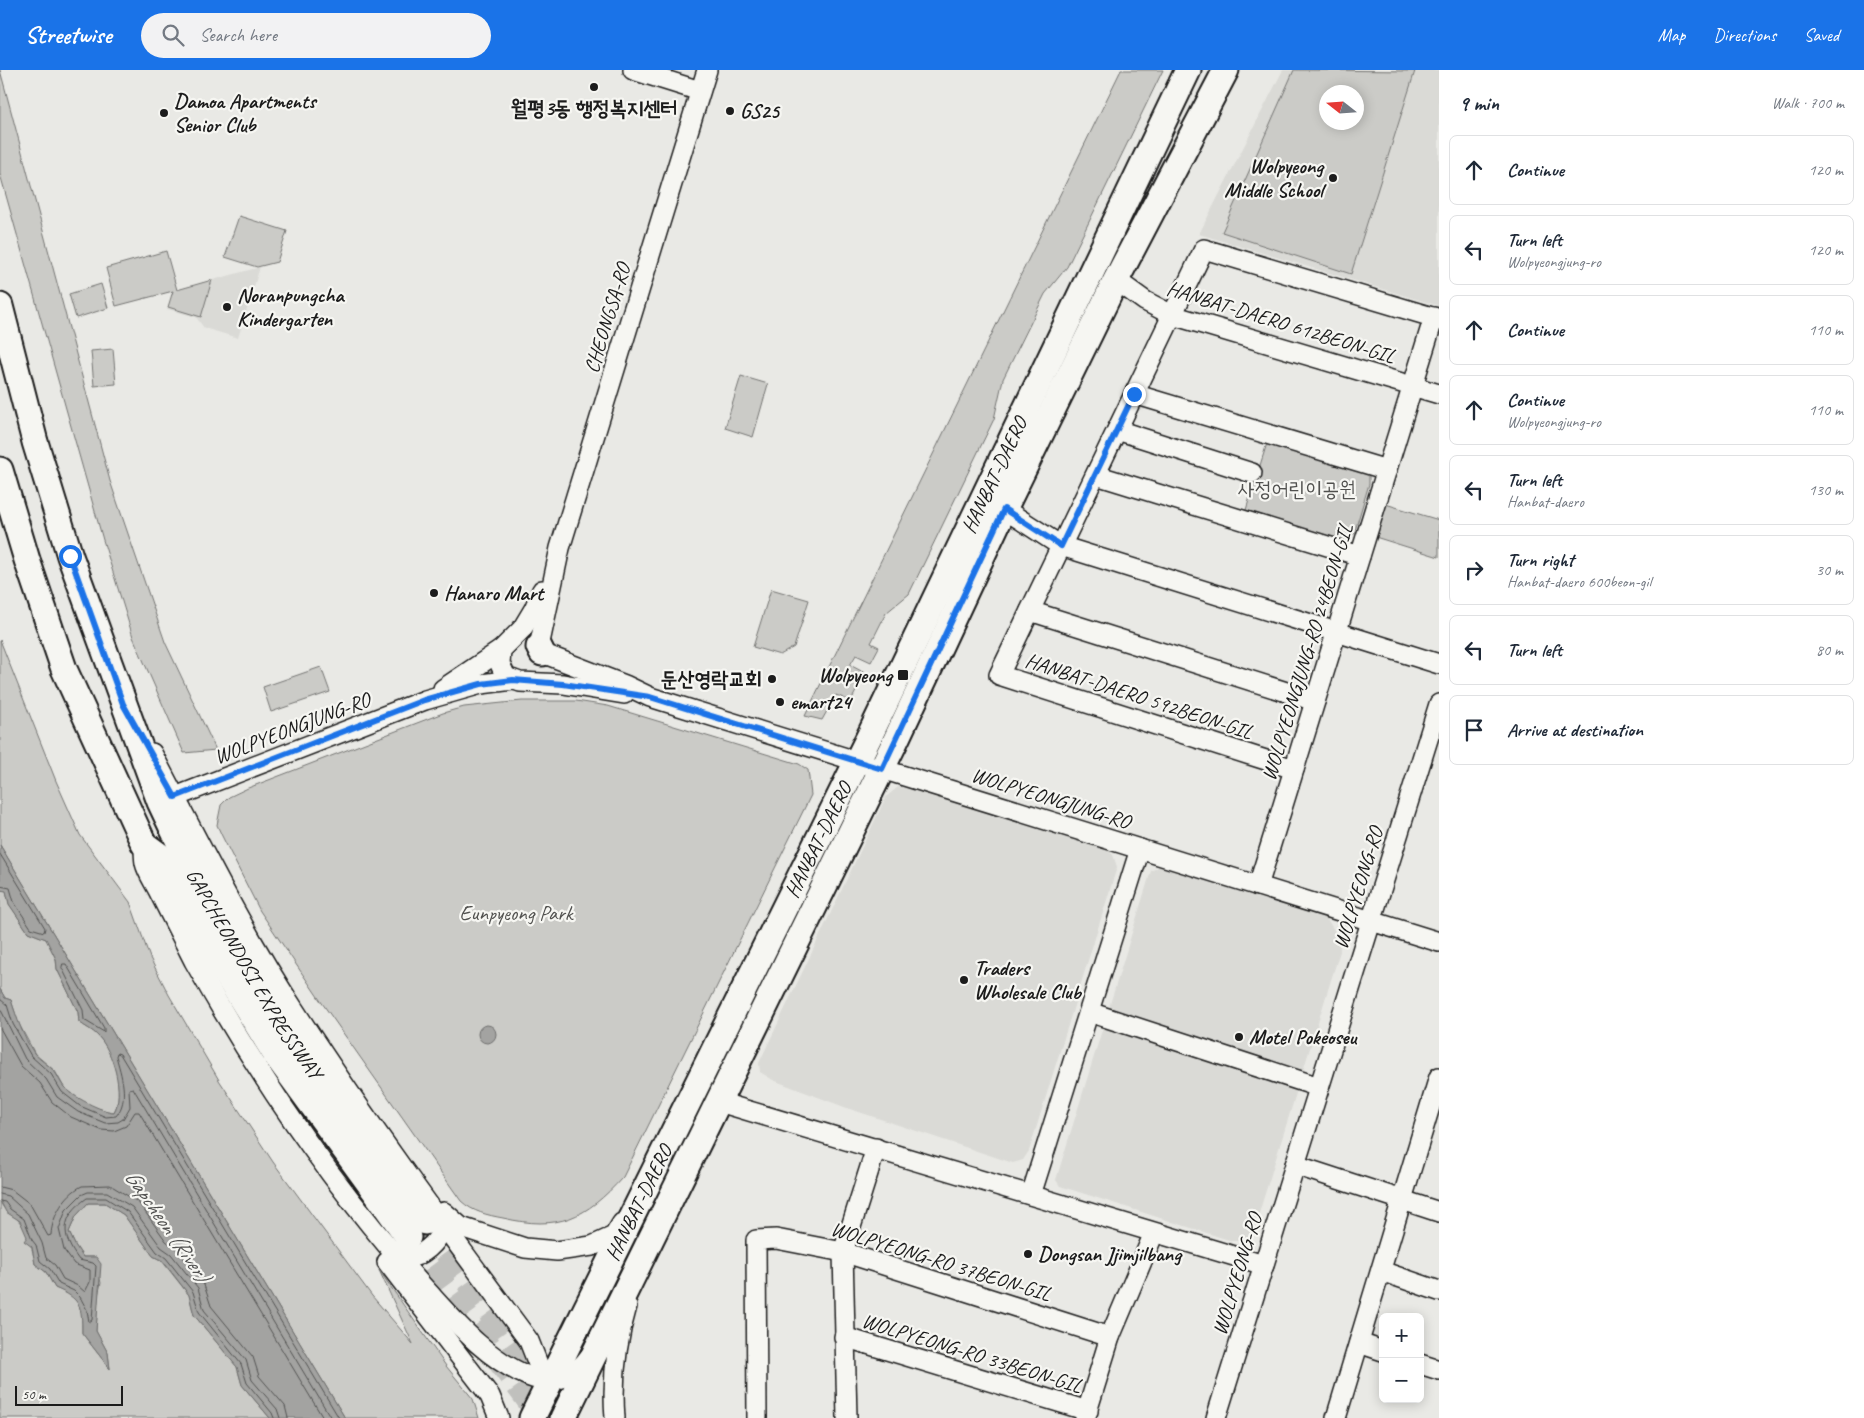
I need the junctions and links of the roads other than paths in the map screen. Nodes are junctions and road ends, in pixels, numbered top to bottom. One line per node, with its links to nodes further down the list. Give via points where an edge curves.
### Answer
1 (633, 70): 5 (street)
2 (707, 70): 5 (street, CHEONGSA-RO)
3 (1188, 70): 33 (main road, HANBAT-DAERO)
4 (1226, 70): 6 (main road, HANBAT-DAERO)
5 (700, 91): 21 (street, CHEONGSA-RO)
6 (1116, 280): 8 (street, HANBAT-DAERO 612BEON-GIL); 18 (main road, HANBAT-DAERO)
7 (0, 306): 31 (main road, GAPCHEONDOSI EXPRESSWAY, via 52,500)
8 (1172, 315): 9 (street, via 1204,249); 10 (street, HANBAT-DAERO 612BEON-GIL); 11 (street)
9 (1436, 318): 10 (street, WOLPYEONGJUNG-RO 24BEON-GIL)
10 (1413, 386): 12 (street, HANBAT-DAERO 612BEON-GIL); 15 (street, WOLPYEONGJUNG-RO 24BEON-GIL)
11 (1134, 394): 13 (street); 15 (street)
12 (1439, 394)
13 (1117, 430): 16 (street); 17 (street)
14 (0, 470): 37 (main road, via 64,669)
15 (1387, 470): 20 (street, WOLPYEONGJUNG-RO 24BEON-GIL)
16 (1252, 473)
17 (1096, 474): 19 (street); 20 (street)
18 (1004, 509): 19 (street); 34 (main road, HANBAT-DAERO)
19 (1061, 546): 22 (street); 23 (street)
20 (1360, 556): 23 (street, WOLPYEONGJUNG-RO 24BEON-GIL)
21 (556, 560): 24 (street, via 534,609); 25 (street)
22 (1030, 611): 30 (street); 35 (street, HANBAT-DAERO 592BEON-GIL, via 999,675)
23 (1337, 632): 26 (street); 30 (street, WOLPYEONGJUNG-RO 24BEON-GIL)
24 (507, 645): 25 (street, via 526,639); 27 (street, via 500,664 506,677); 29 (street)
25 (540, 650): 27 (street, via 542,668 533,679); 28 (street)
26 (1439, 664)
27 (520, 681): 28 (street); 29 (street, via 481,684)
28 (650, 697): 33 (street, WOLPYEONGJUNG-RO)
29 (424, 700): 36 (street, WOLPYEONGJUNG-RO)
30 (1315, 701): 35 (street, WOLPYEONGJUNG-RO 24BEON-GIL)
31 (123, 704): 36 (street); 54 (main road, GAPCHEONDOSI EXPRESSWAY, via 160,802 226,931 285,1031)
32 (1439, 704): 40 (street, WOLPYEONG-RO)
33 (857, 761): 34 (street, WOLPYEONGJUNG-RO); 49 (main road, HANBAT-DAERO)
34 (882, 769): 38 (street, WOLPYEONGJUNG-RO); 45 (main road, HANBAT-DAERO)
35 (1294, 769): 39 (street, WOLPYEONGJUNG-RO 24BEON-GIL)
36 (175, 797): 50 (street, via 223,891 294,1011)
37 (144, 844): 54 (main road, GAPCHEONDOSI EXPRESSWAY, via 158,855 277,1057); 56 (street, via 145,864 180,935 244,1047 350,1200)
38 (1140, 849): 39 (street, WOLPYEONGJUNG-RO); 42 (street)
39 (1258, 886): 40 (street, WOLPYEONGJUNG-RO)
40 (1371, 921): 41 (street, WOLPYEONGJUNG-RO); 44 (street, WOLPYEONG-RO)
41 (1439, 942)
42 (1089, 1012): 44 (street); 51 (street)
43 (1439, 1077): 46 (street)
44 (1320, 1086): 48 (street, WOLPYEONG-RO)
45 (719, 1102): 47 (street); 58 (main road, HANBAT-DAERO)
46 (1431, 1133): 52 (street)
47 (876, 1148): 51 (street); 57 (street)
48 (1295, 1165): 52 (street); 59 (street, WOLPYEONG-RO)
49 (647, 1184): 50 (street, via 614,1236 592,1246 558,1251 526,1248 461,1227); 69 (main road, HANBAT-DAERO)
50 (418, 1190): 54 (street)
51 (1031, 1195): 55 (street)
52 (1402, 1200): 53 (street); 60 (street)
53 (1439, 1212)
54 (424, 1225): 56 (street, via 440,1232 433,1244 413,1257 402,1255); 69 (street, via 529,1341)
55 (1154, 1233): 59 (street); 63 (street)
56 (385, 1244): 69 (street, via 469,1337 510,1367); 73 (street, via 386,1261 480,1382)
57 (843, 1252): 62 (street); 63 (street, WOLPYEONG-RO 37BEON-GIL); 79 (street, WOLPYEONG-RO 37BEON-GIL, via 776,1239 756,1240)
58 (639, 1262): 64 (main road, HANBAT-DAERO); 78 (street, via 620,1329 613,1387)
59 (1264, 1265): 80 (street, WOLPYEONG-RO)
60 (1380, 1271): 61 (street); 65 (street)
61 (1439, 1291)
62 (844, 1337): 70 (street, WOLPYEONG-RO 33BEON-GIL); 71 (street)
63 (1110, 1337): 70 (street)
64 (600, 1342): 69 (street, via 582,1367); 77 (main road, HANBAT-DAERO)
65 (1359, 1343): 66 (street); 72 (street)
66 (1379, 1350)
67 (1424, 1365): 68 (street)
68 (1439, 1370)
69 (549, 1383): 74 (main road, HANBAT-DAERO); 75 (street); 76 (street)
70 (1086, 1415)
71 (852, 1416)
72 (1341, 1417)
73 (499, 1418)
74 (532, 1418)
75 (544, 1418)
76 (555, 1418)
77 (563, 1418)
78 (615, 1418)
79 (757, 1418)
80 (1216, 1418)

